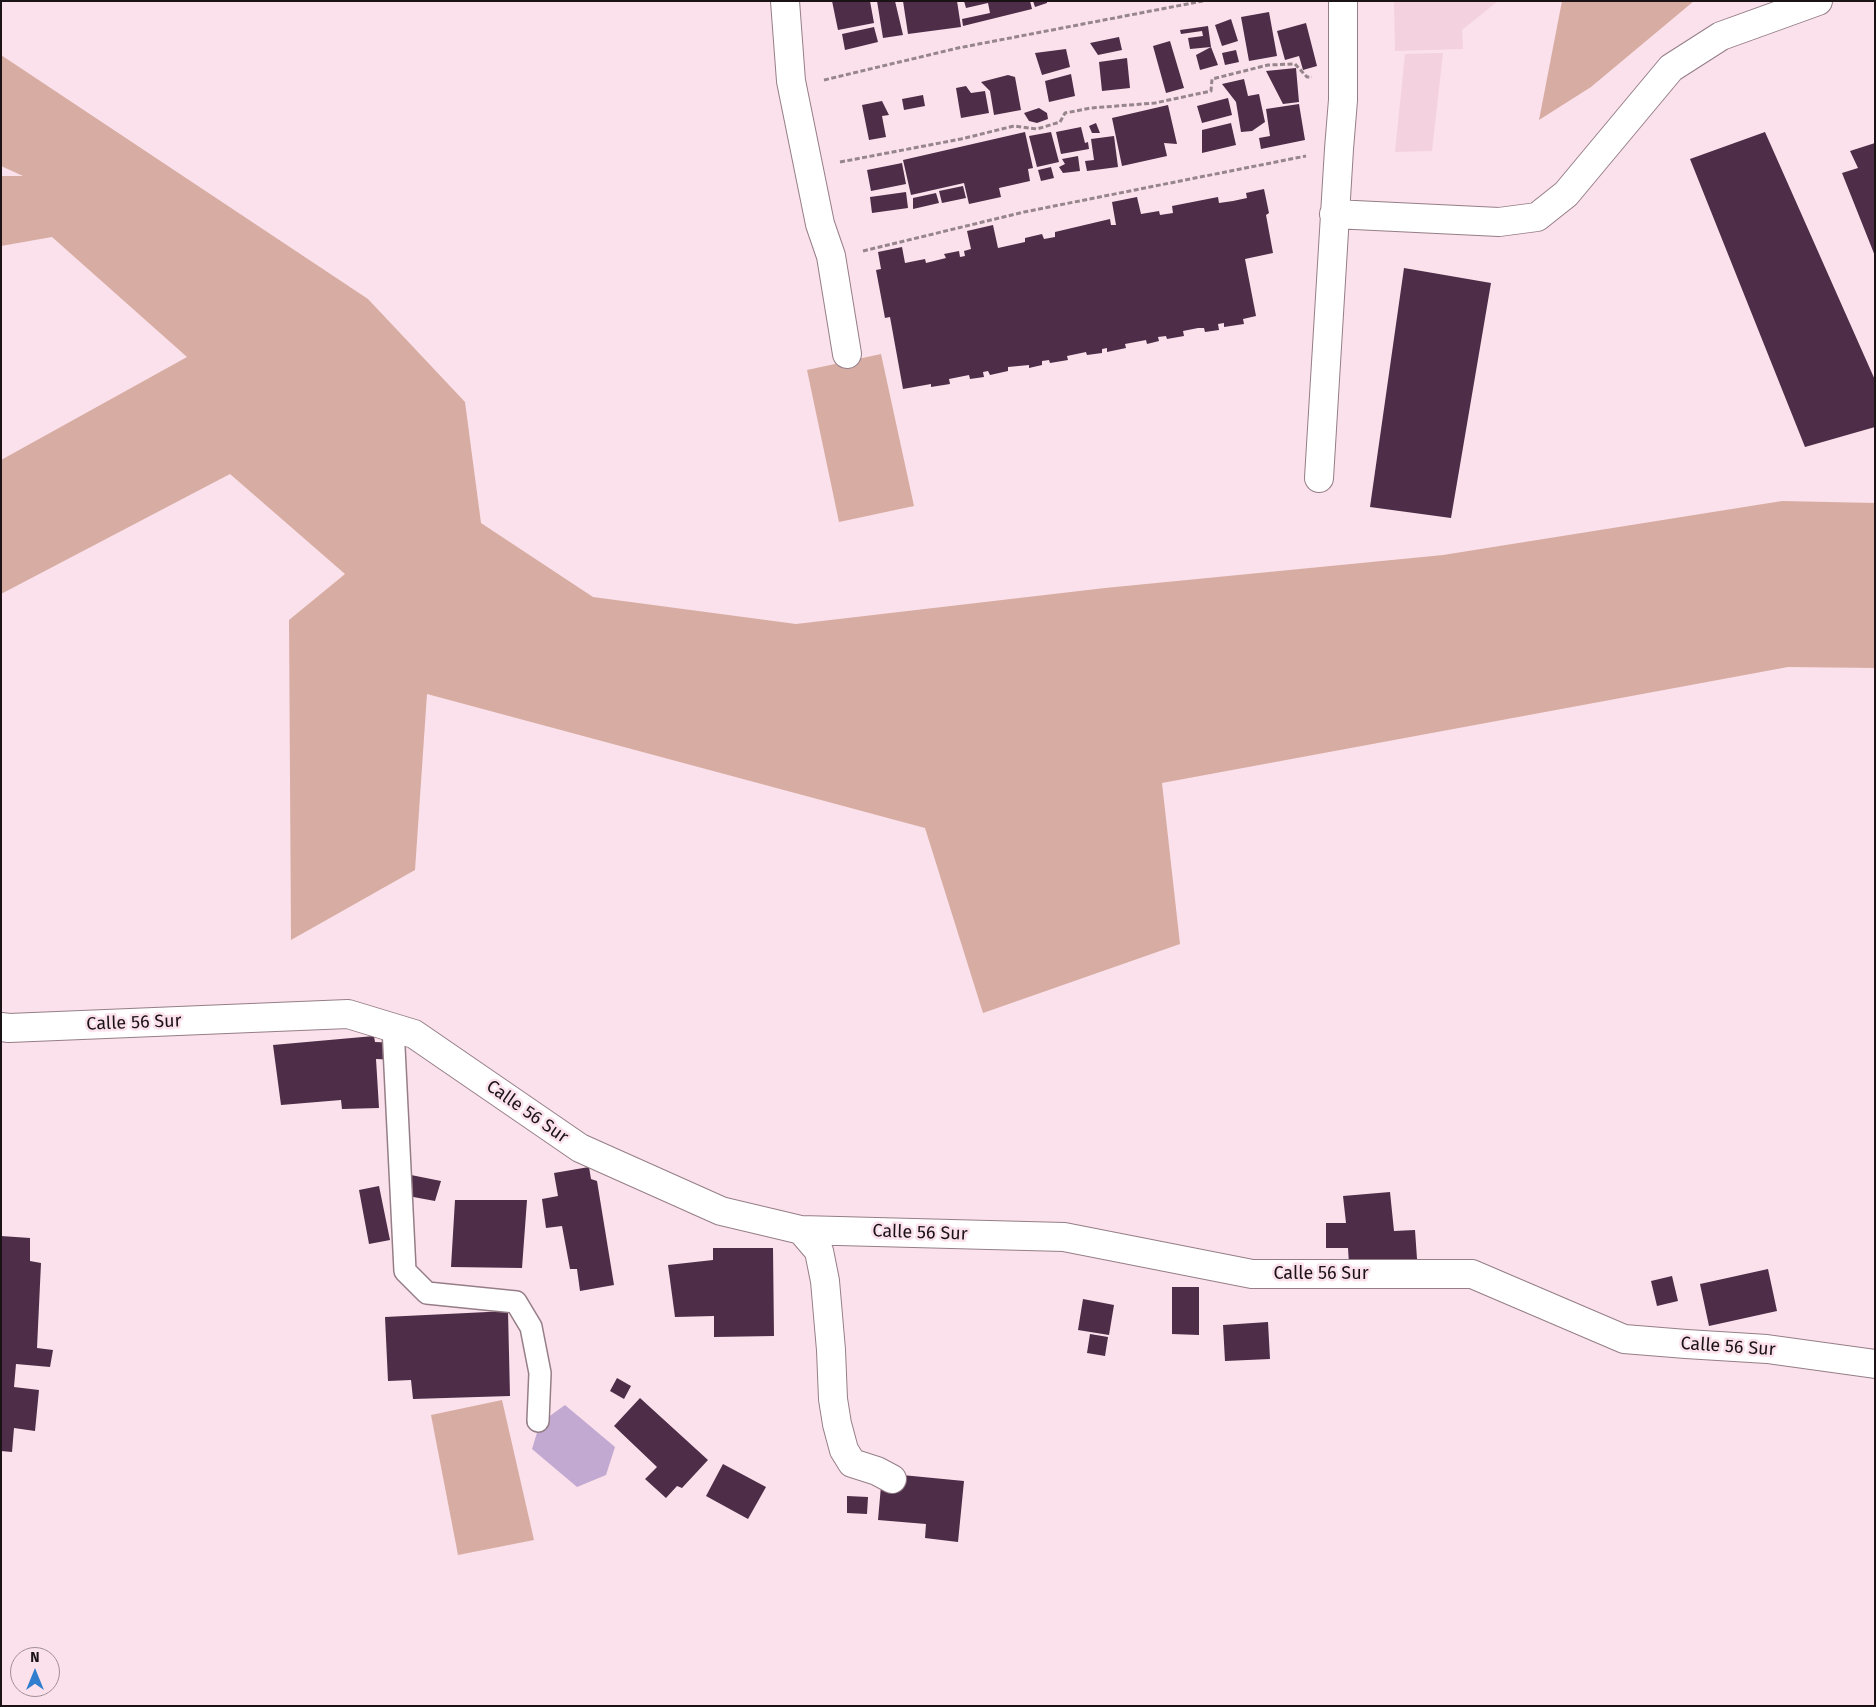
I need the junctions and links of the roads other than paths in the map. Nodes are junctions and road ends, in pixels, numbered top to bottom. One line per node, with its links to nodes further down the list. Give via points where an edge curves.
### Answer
1 (785, 1): 5 (street, via 791,81 820,224 831,256)
2 (1343, 1): 4 (street, via 1343,100)
3 (1818, 1): 4 (street, via 1721,36 1671,68 1566,194 1537,217 1499,222)
4 (1334, 214): 6 (street)
5 (847, 354)
6 (1319, 478)
7 (1, 1027): 8 (street, Calle 56 Sur, via 348,1014)
8 (393, 1028): 9 (street, Calle 56 Sur, via 414,1034 580,1148 721,1212); 11 (lane, via 405,1271 427,1294 516,1302 531,1328 540,1373)
9 (801, 1230): 10 (street, Calle 56 Sur, via 1064,1237 1252,1274 1472,1274 1624,1339 1767,1348); 12 (street, via 819,1251 825,1281 833,1399 844,1450 852,1463)
10 (1875, 1364)
11 (538, 1421)
12 (892, 1479)

